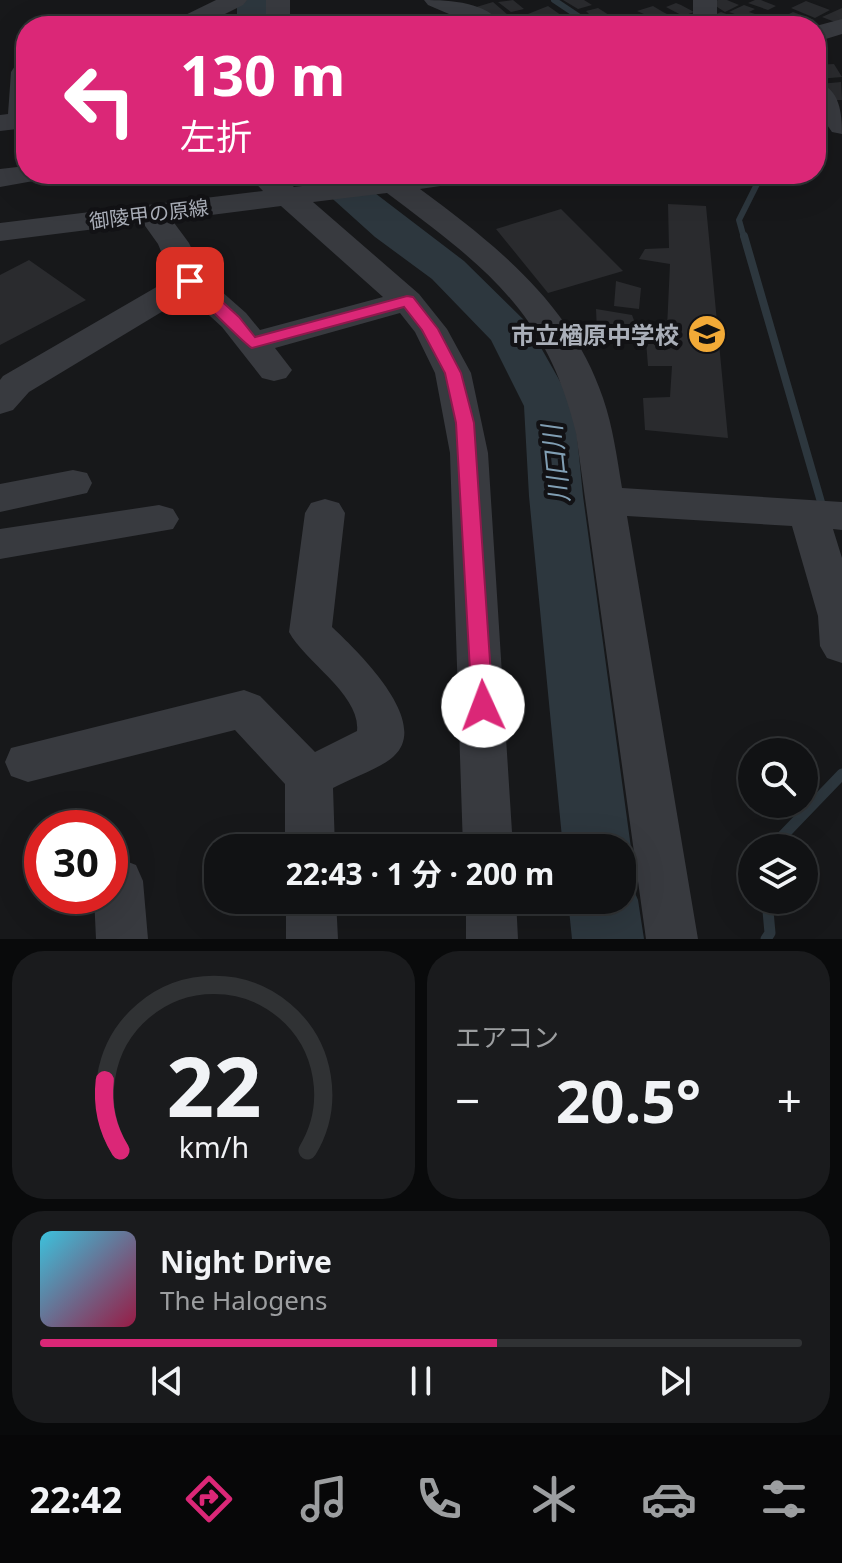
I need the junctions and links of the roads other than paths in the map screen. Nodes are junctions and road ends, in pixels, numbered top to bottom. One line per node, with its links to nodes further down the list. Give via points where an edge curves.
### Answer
1 (235, 0): 4 (street)
2 (489, 0): 3 (street)
3 (445, 5): 5 (street)
4 (200, 16)
5 (474, 16)
6 (826, 104): 7 (street)
7 (842, 127)
8 (346, 184): 10 (street, 御陵甲の原線)
9 (388, 184): 20 (street, via 497,263 555,331 590,412)
10 (282, 189): 11 (street, 御陵甲の原線); 14 (street)
11 (151, 213): 12 (street, 御陵甲の原線); 13 (street, via 173,243)
12 (0, 232)
13 (190, 281): 15 (street); 17 (street, via 16,384)
14 (407, 301): 15 (street); 29 (street, via 430,329 453,373 465,423)
15 (252, 343): 16 (street)
16 (274, 370)
17 (0, 402)
18 (73, 483): 19 (street)
19 (0, 498)
20 (603, 501): 22 (street); 36 (street)
21 (325, 513): 27 (street, via 310,632 355,677 381,718 379,742)
22 (825, 514): 25 (street)
23 (159, 519): 24 (street)
24 (0, 544)
25 (842, 646)
26 (28, 762): 27 (street, via 244,709)
27 (309, 777): 28 (street)
28 (310, 834)
29 (487, 834)
30 (120, 914): 33 (street)
31 (311, 914): 34 (street)
32 (491, 914): 35 (street)
33 (122, 939)
34 (312, 939)
35 (492, 939)
36 (672, 939)

